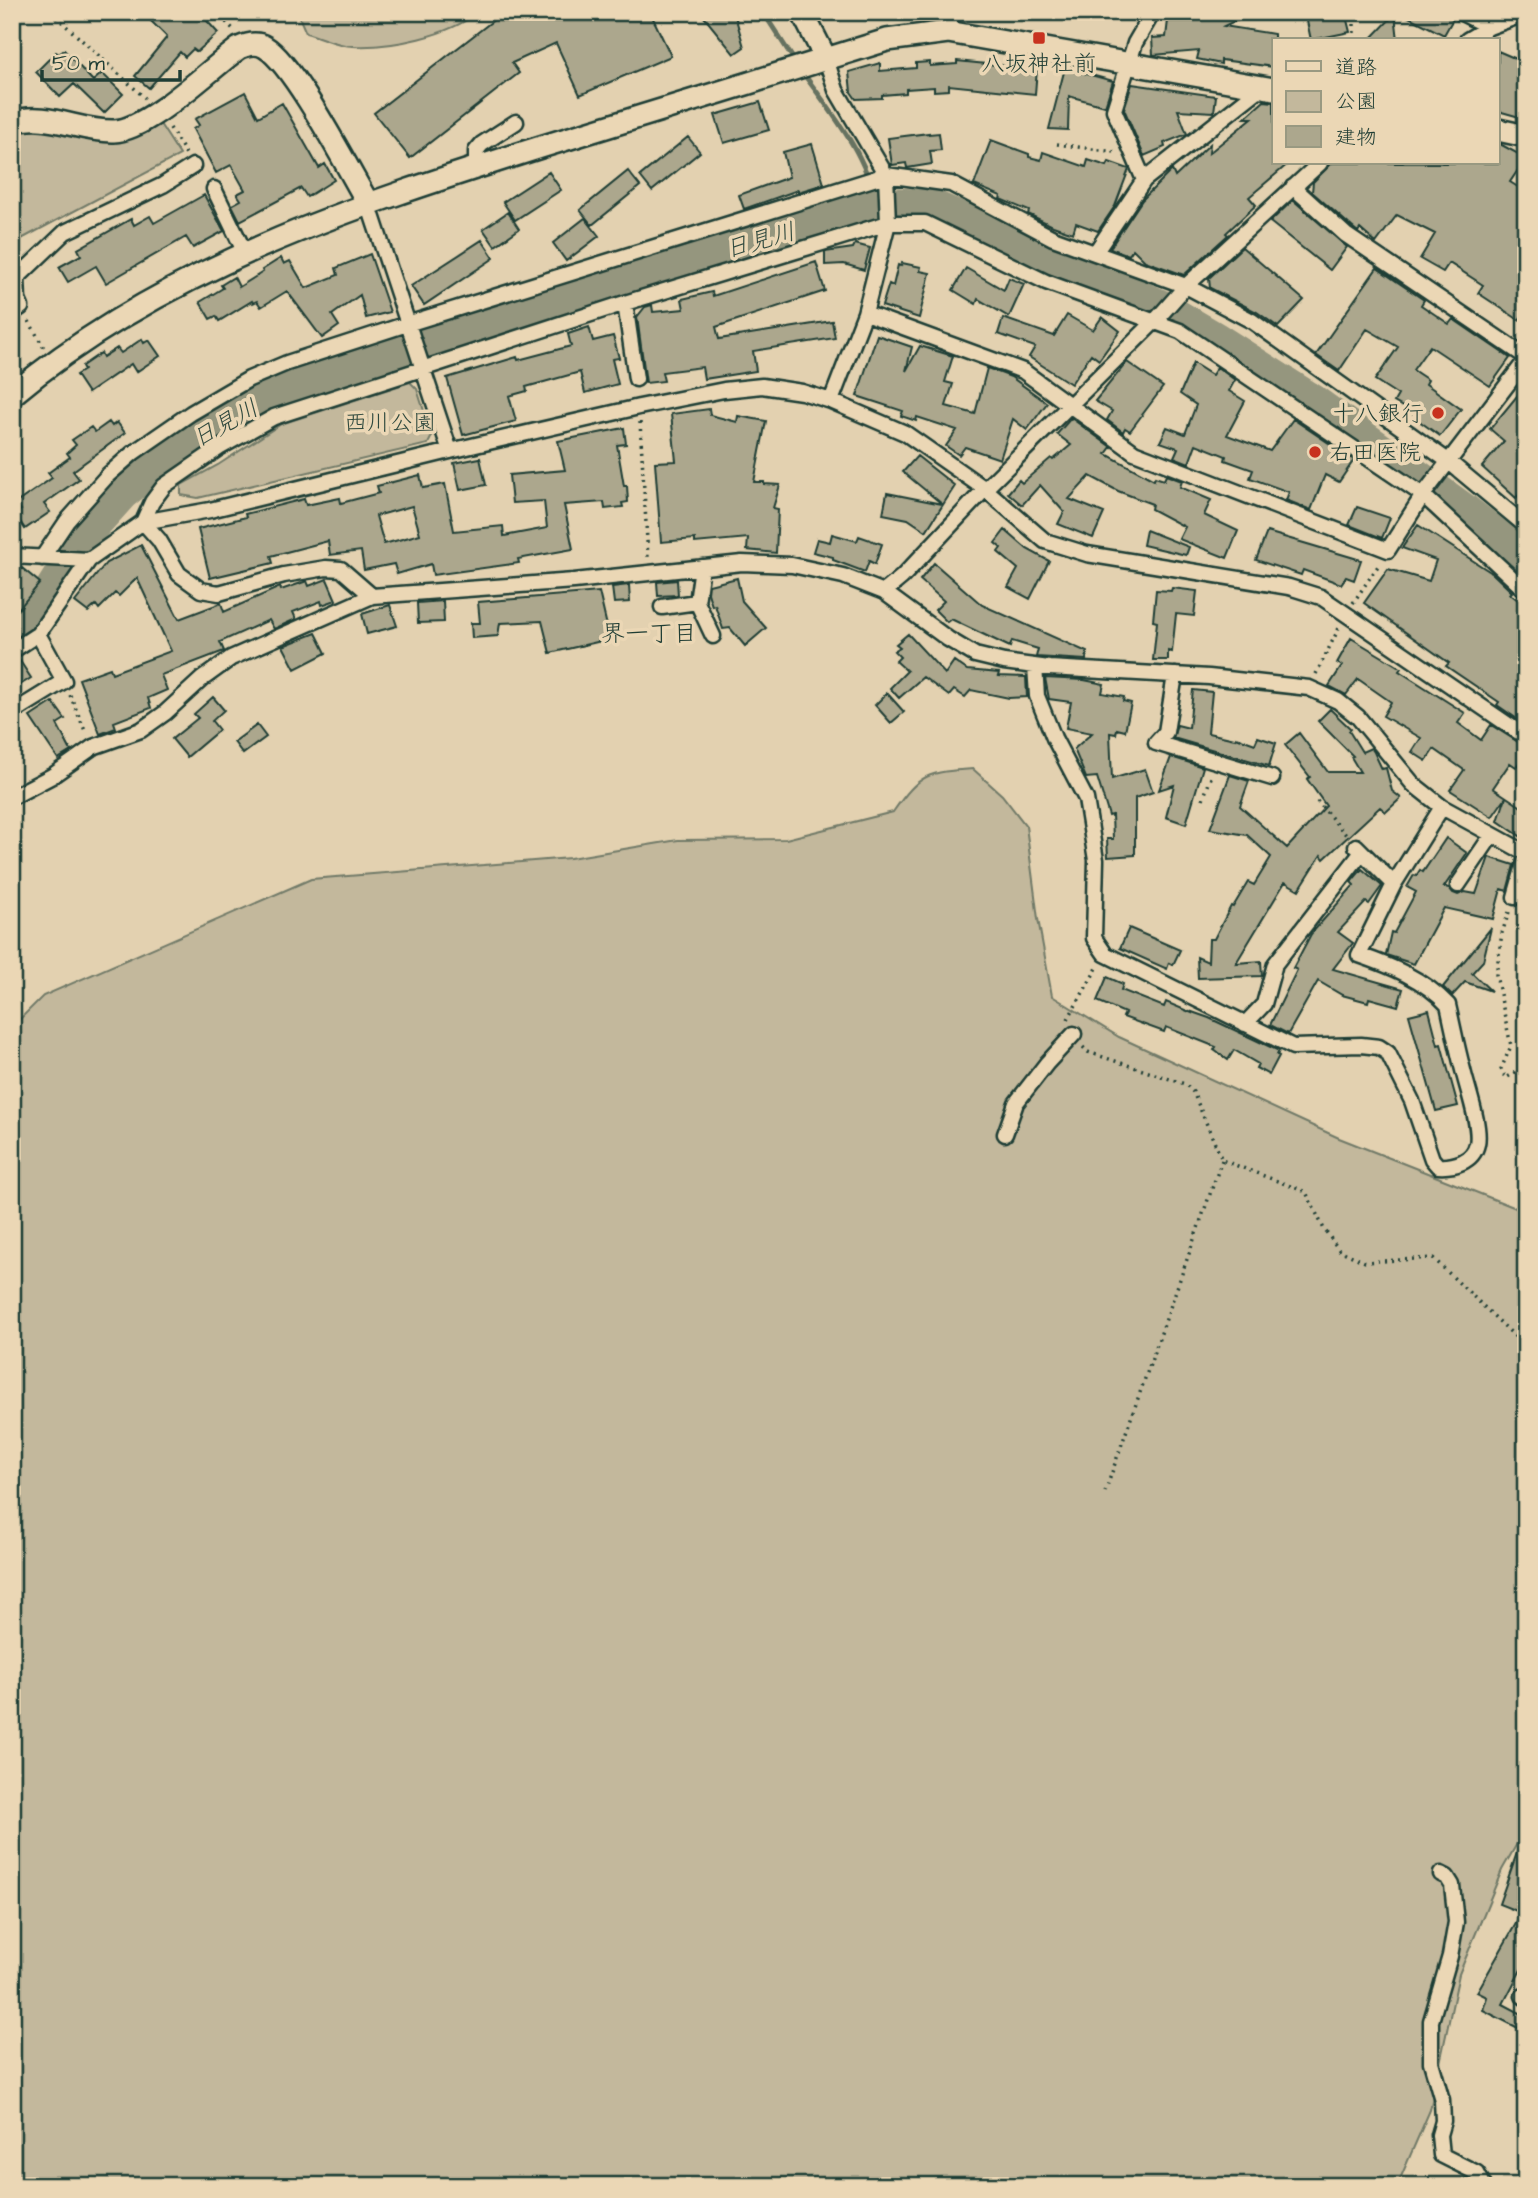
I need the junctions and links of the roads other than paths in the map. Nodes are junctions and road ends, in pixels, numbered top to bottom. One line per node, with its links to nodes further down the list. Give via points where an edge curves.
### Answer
1 (803, 12): 8 (street)
2 (1153, 12): 9 (street)
3 (1460, 12): 6 (street)
4 (1526, 16): 6 (street)
5 (950, 22): 8 (street); 9 (street)
6 (1489, 27): 7 (street)
7 (1470, 38)
8 (819, 61): 17 (street); 18 (street)
9 (1128, 65): 10 (street); 19 (street, via 1114,110)
10 (1268, 88): 19 (street)
11 (12, 121): 22 (street, via 49,119 126,129 159,111 239,48 262,45 298,84)
12 (516, 122): 17 (street, via 482,144 476,151)
13 (1500, 130): 14 (street)
14 (1526, 136)
15 (1319, 164): 20 (street)
16 (193, 166): 28 (street, via 65,232 18,278)
17 (476, 167): 22 (street)
18 (883, 176): 23 (street); 25 (street, via 951,184 1053,238); 31 (street)
19 (1144, 180): 25 (street)
20 (1293, 187): 26 (street); 32 (street, via 1346,235)
21 (214, 189): 24 (street)
22 (368, 203): 24 (street); 31 (street)
23 (888, 223): 27 (street); 29 (street); 30 (street, via 925,223 1046,282)
24 (245, 253): 35 (street, via 174,286 52,362)
25 (1095, 253): 26 (street)
26 (1186, 286): 30 (street); 39 (street, via 1252,321)
27 (625, 303): 33 (street); 34 (street)
28 (17, 310)
29 (865, 313): 36 (street); 37 (street, via 1023,371)
30 (1155, 321): 37 (street); 41 (street, via 1180,331)
31 (407, 324): 33 (street); 45 (street, via 287,363 191,413 108,475)
32 (1526, 358): 39 (street)
33 (423, 370): 38 (street); 42 (street, via 274,417 164,486)
34 (636, 379)
35 (12, 395)
36 (831, 401): 38 (street, via 762,386 724,390); 40 (street, via 905,433)
37 (1071, 405): 40 (street); 41 (street, via 1134,452 1388,550)
38 (450, 451): 42 (street)
39 (1448, 461): 41 (street); 43 (street)
40 (985, 489): 49 (street); 59 (street, via 1045,541 1087,554 1289,587 1321,597)
41 (1423, 495): 48 (street)
42 (143, 522): 46 (street); 50 (street, via 180,574 201,590 219,593 326,568 341,569)
43 (1526, 526)
44 (12, 556): 45 (street)
45 (41, 558): 46 (street)
46 (89, 559): 53 (street)
47 (702, 567): 49 (street, via 792,565 843,576); 50 (street); 51 (street)
48 (1526, 591)
49 (884, 592): 56 (street, via 975,655)
50 (372, 596): 61 (street, via 231,658 141,730 93,747)
51 (697, 602): 52 (street); 54 (street)
52 (662, 607)
53 (38, 634): 55 (street); 58 (street, via 64,681)
54 (713, 636)
55 (12, 651)
56 (1035, 666): 57 (street); 68 (street, via 1037,696 1086,799 1096,859 1094,938 1105,954)
57 (1175, 675): 60 (street, via 1166,732 1156,743); 62 (street, via 1309,688 1338,701 1358,717 1413,784)
58 (12, 713)
59 (1526, 737)
60 (1272, 778)
61 (12, 797)
62 (1442, 807): 63 (street); 65 (street)
63 (1493, 835): 64 (street); 66 (street)
64 (1526, 855): 67 (street)
65 (1394, 884): 68 (street, via 1359,849 1275,964 1264,1004); 68 (street, via 1359,954 1419,981 1448,1005 1478,1143 1466,1161 1446,1167 1432,1159 1412,1101 1388,1053 1379,1047 1293,1047)
66 (1458, 885)
67 (1515, 897)
68 (1245, 1024)
69 (1074, 1034): 70 (street, via 1016,1103)
70 (1004, 1134)
71 (1441, 1874): 72 (street, via 1452,1885 1456,1922 1431,2021 1431,2062 1442,2100 1441,2155 1477,2173)
72 (1484, 2186)

